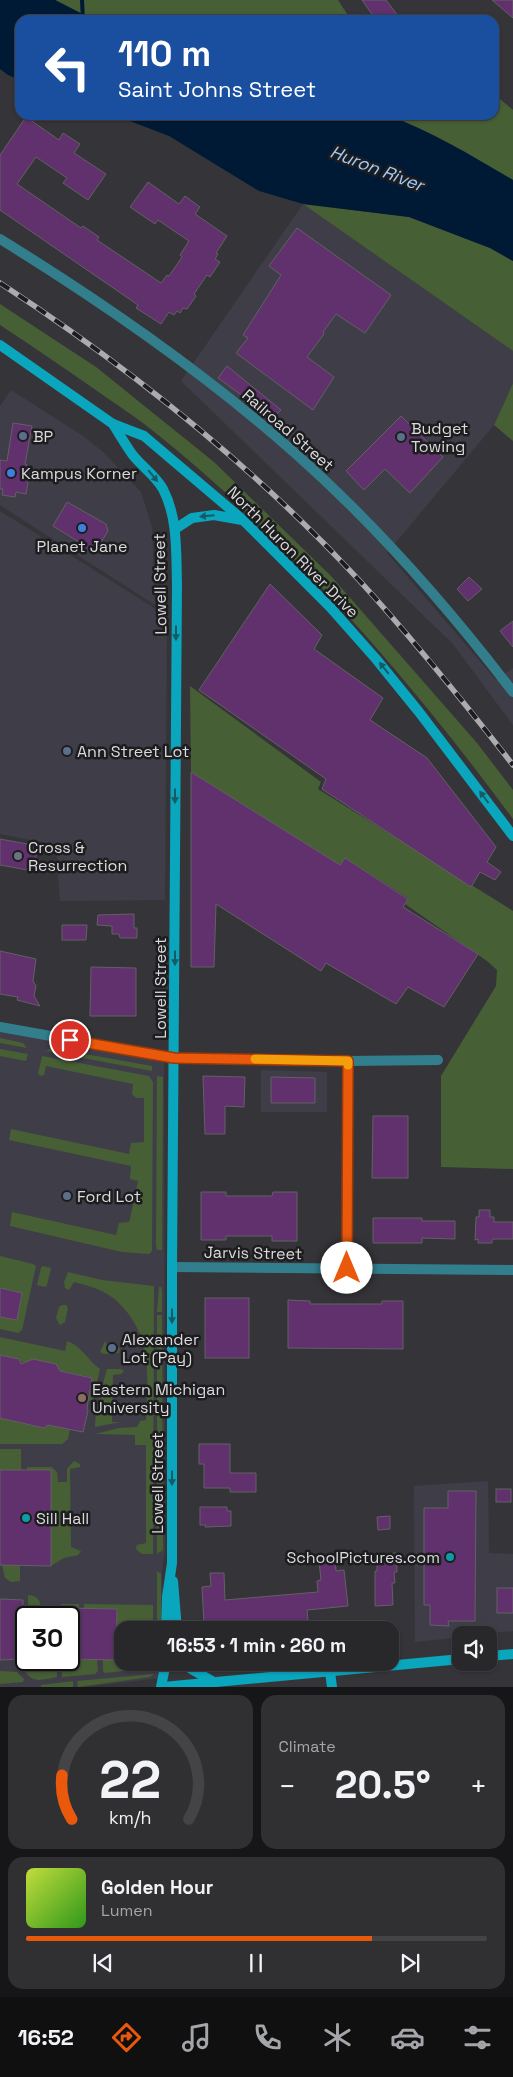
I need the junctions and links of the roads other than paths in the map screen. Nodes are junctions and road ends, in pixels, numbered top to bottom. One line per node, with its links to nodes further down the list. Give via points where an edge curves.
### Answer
1 (0, 239): 6 (street, Railroad Street, via 182,361 297,455 411,570 480,648)
2 (0, 345): 3 (main road, North Huron River Drive)
3 (113, 424): 4 (main road, North Huron River Drive, via 144,436); 5 (main road, Lowell Street, one-way to 5, via 132,455 162,488)
4 (242, 520): 5 (main road, one-way to 5, via 214,515 192,518); 7 (main road, North Huron River Drive, one-way to 4, via 376,659 330,607)
5 (175, 529): 9 (main road, Lowell Street, one-way to 9)
6 (513, 692)
7 (513, 836)
8 (0, 1027): 9 (street)
9 (174, 1058): 11 (street); 12 (main road, Lowell Street)
10 (438, 1060): 11 (street)
11 (348, 1061): 13 (street)
12 (172, 1267): 13 (street, Jarvis Street); 15 (main road, Lowell Street, one-way to 15)
13 (347, 1268): 14 (street, Jarvis Street)
14 (513, 1270)
15 (172, 1572): 16 (main road, Lowell Street); 17 (main road, Lowell Street)
16 (166, 1621)
17 (176, 1621)
18 (513, 1654): 19 (main road)
19 (497, 1655)
20 (452, 1660): 23 (main road)
21 (165, 1671): 25 (main road)
22 (195, 1671): 24 (main road)
23 (330, 1672): 24 (main road); 26 (main road)
24 (214, 1682): 25 (main road)
25 (162, 1687)
26 (332, 1687)

